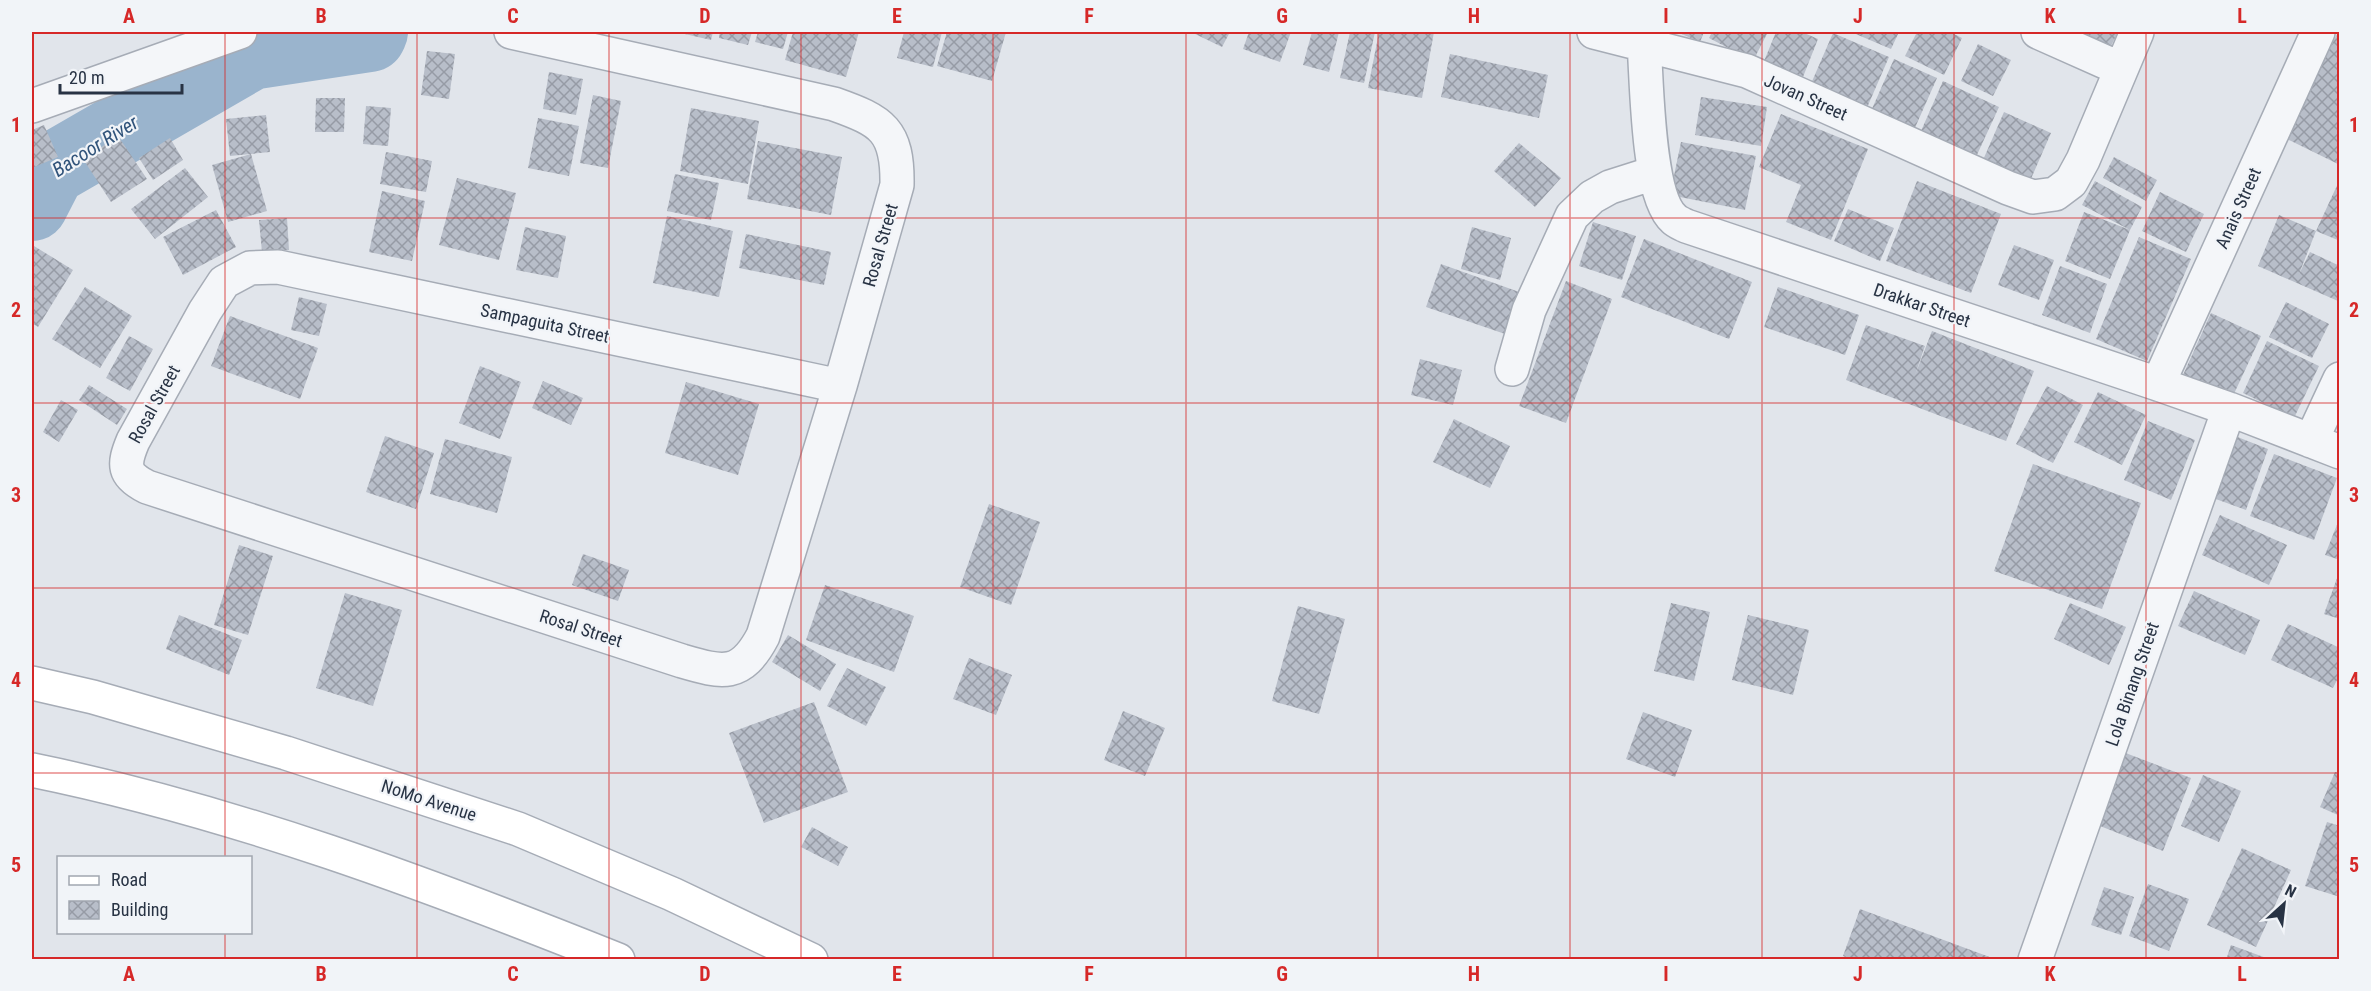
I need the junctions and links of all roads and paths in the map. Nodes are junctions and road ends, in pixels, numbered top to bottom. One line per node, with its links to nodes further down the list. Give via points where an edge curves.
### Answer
1 (240, 32): 9 (street)
2 (511, 32): 15 (street, Rosal Street, via 834,104 866,116 888,134 898,159 897,185)
3 (1594, 32): 7 (street, Jovan Street)
4 (2038, 32): 8 (street)
5 (2138, 32): 8 (street, Jovan Street)
6 (2318, 32): 14 (street, Anais Street)
7 (1644, 44): 8 (street, Jovan Street, via 1747,71 2034,197 2055,194 2071,182); 10 (street, Drakkar Street)
8 (2121, 69)
9 (32, 106)
10 (1654, 173): 12 (street, via 1600,192 1572,216 1529,310); 14 (street, Drakkar Street, via 1665,205 1673,218 1686,226)
11 (250, 268): 15 (street, Sampaguita Street, via 278,267); 15 (street, Rosal Street, via 224,282 133,441 126,458 127,472 135,481 711,669 737,668 753,656 763,636)
12 (1512, 369)
13 (2340, 379): 17 (street)
14 (2158, 384): 16 (street, Drakkar Street)
15 (840, 386)
16 (2229, 409): 17 (street, Drakkar Street); 22 (street, Lola Binang Street)
17 (2325, 447)
18 (32, 683): 21 (main road, NoMo Avenue, via 286,753 518,830 672,894)
19 (32, 770): 20 (main road, via 256,828 492,910)
20 (618, 960)
21 (811, 960)
22 (2035, 960)

